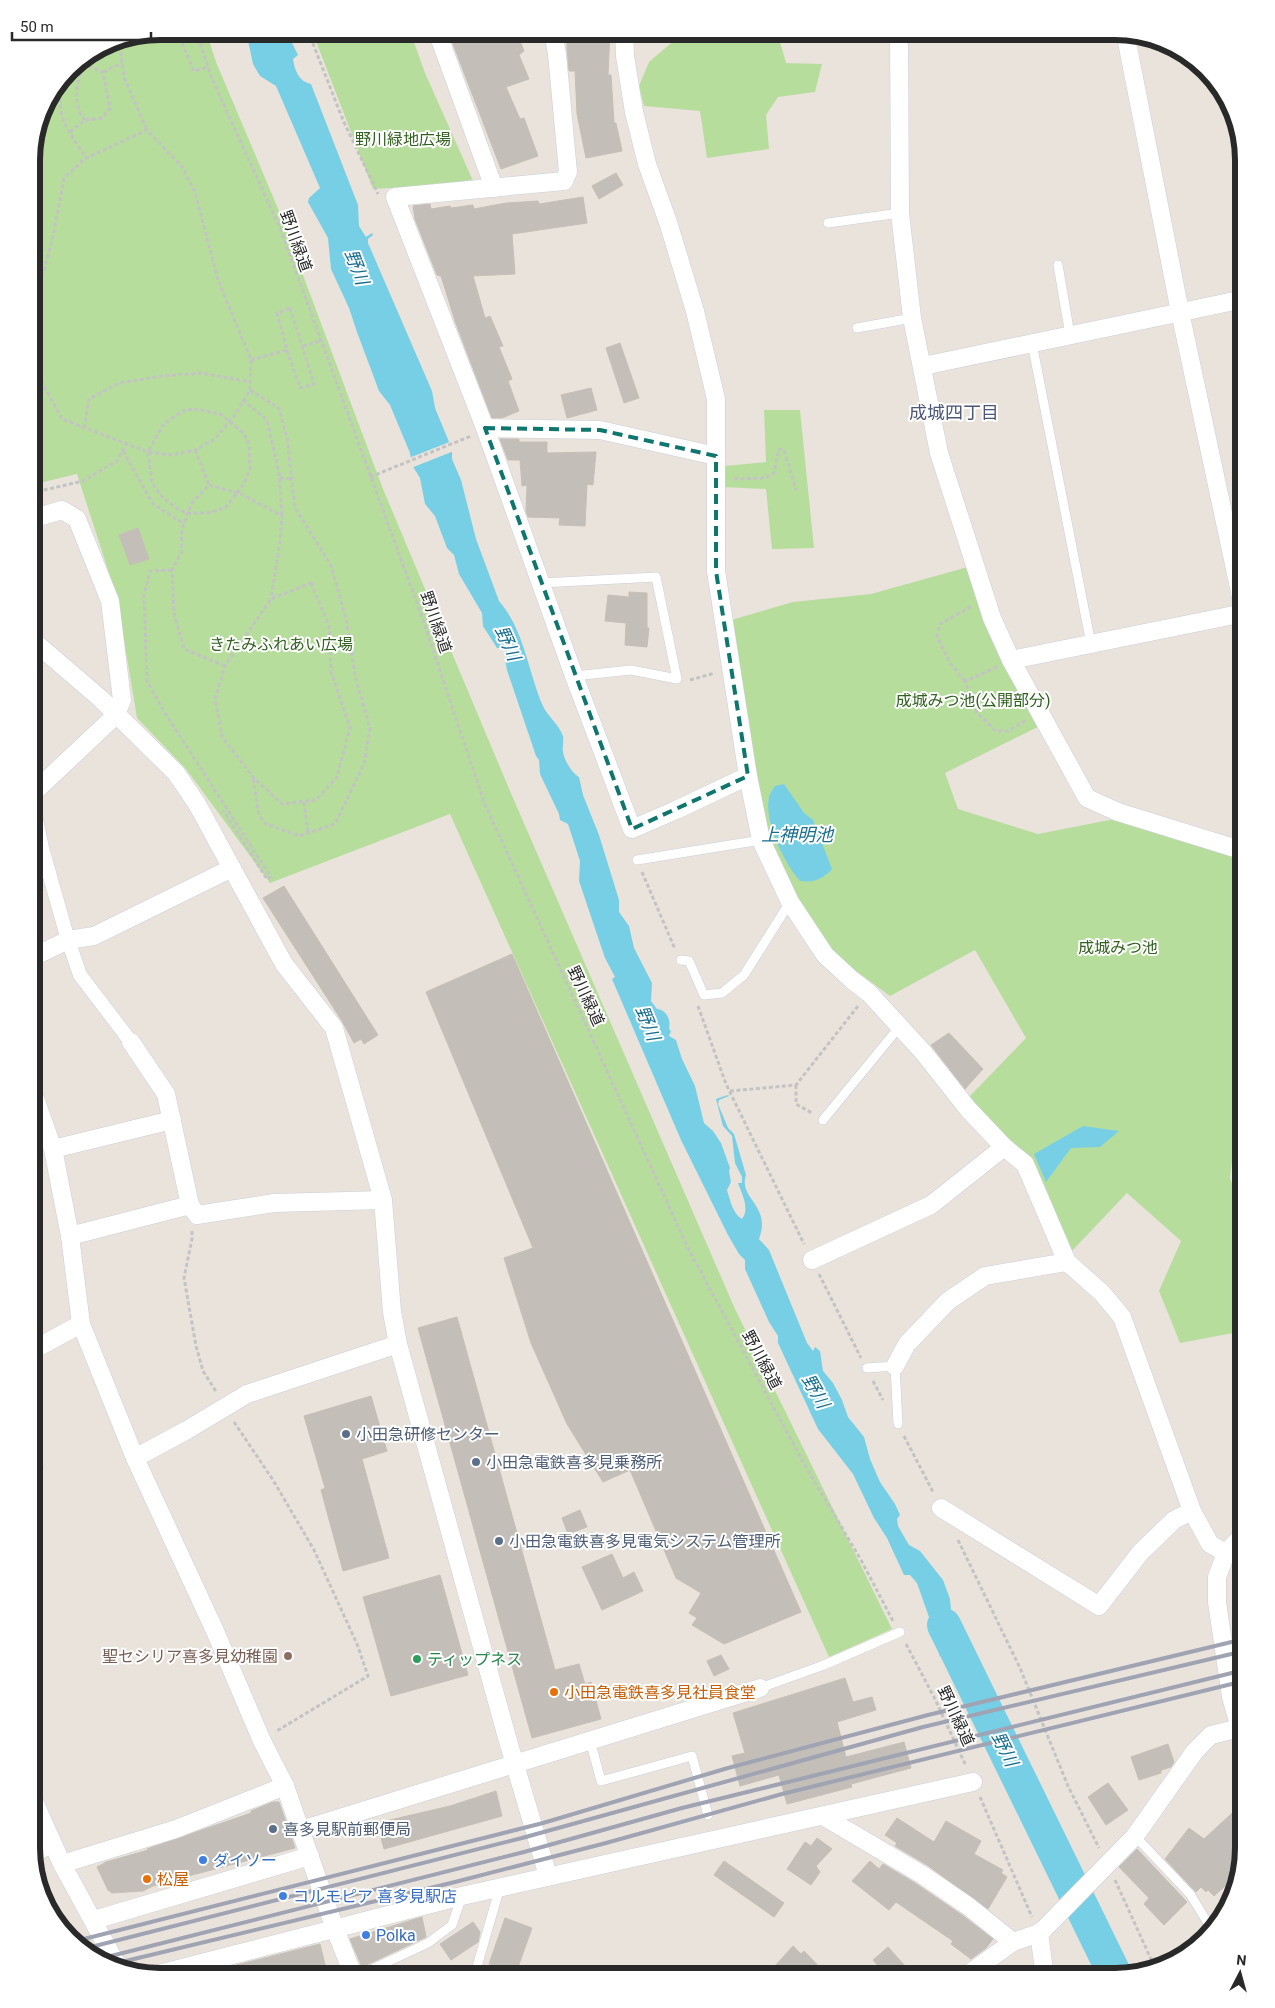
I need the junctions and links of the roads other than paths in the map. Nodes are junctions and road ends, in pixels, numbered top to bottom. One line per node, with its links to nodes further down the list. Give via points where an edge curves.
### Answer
1 (440, 40): 6 (street)
2 (555, 40): 6 (street, via 568,172 564,181)
3 (624, 40): 18 (street, via 634,112 647,164 695,311 716,399)
4 (899, 40): 7 (street)
5 (1127, 40): 11 (street)
6 (494, 188): 17 (street, via 395,197)
7 (900, 213): 8 (lane); 12 (street)
8 (828, 223)
9 (1058, 265): 14 (lane)
10 (1235, 301): 11 (street)
11 (1180, 312): 14 (street); 20 (street)
12 (912, 318): 13 (lane); 16 (street)
13 (857, 328)
14 (1070, 335): 15 (street)
15 (1032, 343): 16 (street); 23 (lane)
16 (923, 366): 25 (street, via 939,453 992,618)
17 (485, 428): 18 (street, via 600,430); 21 (street)
18 (716, 456): 28 (street, via 716,571)
19 (40, 517): 27 (street, via 62,510 77,519 110,601 122,700)
20 (1235, 570)
21 (541, 582): 26 (street); 26 (lane, via 656,577 677,679 632,670)
22 (1235, 614): 23 (street)
23 (1091, 644): 25 (street)
24 (40, 647): 27 (street, via 102,699)
25 (1011, 660): 32 (street, via 1087,798 1118,812)
26 (574, 676): 28 (street, via 632,829)
27 (116, 715): 29 (street); 34 (street, via 176,773)
28 (748, 776): 31 (street)
29 (40, 787)
30 (40, 839): 36 (street)
31 (761, 840): 33 (lane); 35 (street)
32 (1235, 848)
33 (637, 860)
34 (232, 868): 36 (street, via 94,936); 46 (street, via 284,964 334,1028)
35 (790, 902): 38 (lane, via 744,975 722,994 704,995 690,960); 39 (street, via 824,955 869,993)
36 (68, 940): 37 (street); 40 (street, via 80,975)
37 (40, 954)
38 (681, 960)
39 (900, 1026): 43 (lane); 44 (street, via 968,1110)
40 (131, 1042): 42 (street, via 166,1094)
41 (40, 1112): 45 (street)
42 (172, 1120): 45 (street); 47 (street)
43 (823, 1120)
44 (1004, 1147): 49 (street, via 931,1204); 50 (street, via 1025,1164)
45 (53, 1149): 48 (street)
46 (383, 1200): 47 (street, via 274,1203); 52 (street, via 392,1312)
47 (194, 1210): 48 (street)
48 (70, 1236): 51 (street)
49 (812, 1260)
50 (1067, 1262): 54 (street, via 985,1276 948,1301 907,1344); 59 (street, via 1102,1293 1122,1317)
51 (80, 1324): 53 (street); 57 (street)
52 (398, 1344): 57 (street, via 247,1394); 67 (street)
53 (40, 1346)
54 (895, 1366): 55 (lane); 56 (lane)
55 (867, 1368)
56 (898, 1424)
57 (135, 1458): 69 (street)
58 (941, 1508): 59 (street, via 1098,1606 1140,1553 1174,1520)
59 (1192, 1511): 61 (street, via 1210,1544)
60 (1235, 1544): 61 (street)
61 (1226, 1553): 64 (street, via 1217,1576 1216,1602)
62 (900, 1632): 63 (lane)
63 (760, 1688): 66 (street)
64 (1235, 1708)
65 (1235, 1729): 74 (street, via 1211,1735 1194,1751)
66 (590, 1740): 67 (street); 71 (lane, via 601,1781 692,1756)
67 (516, 1763): 73 (street); 79 (street)
68 (973, 1782): 72 (street)
69 (285, 1786): 73 (street); 78 (street, via 176,1829)
70 (40, 1815): 75 (street)
71 (708, 1815)
72 (823, 1816): 79 (street); 86 (street, via 921,1874)
73 (301, 1830): 77 (street)
74 (1135, 1836): 83 (lane, via 1190,1894); 85 (street)
75 (52, 1843): 76 (street); 78 (street)
76 (40, 1850)
77 (310, 1856): 82 (street); 84 (street)
78 (62, 1864): 82 (street)
79 (548, 1876): 80 (street)
80 (500, 1887): 81 (street); 91 (lane)
81 (462, 1896): 84 (street); 90 (lane, via 452,1925 428,1942)
82 (94, 1920): 87 (street)
83 (1208, 1923)
84 (335, 1929): 88 (street); 89 (street)
85 (1042, 1931): 86 (street); 93 (street)
86 (1013, 1942): 92 (street)
87 (114, 1959)
88 (182, 1968)
89 (351, 1968)
90 (371, 1968)
91 (477, 1968)
92 (977, 1968)
93 (1044, 1968)

